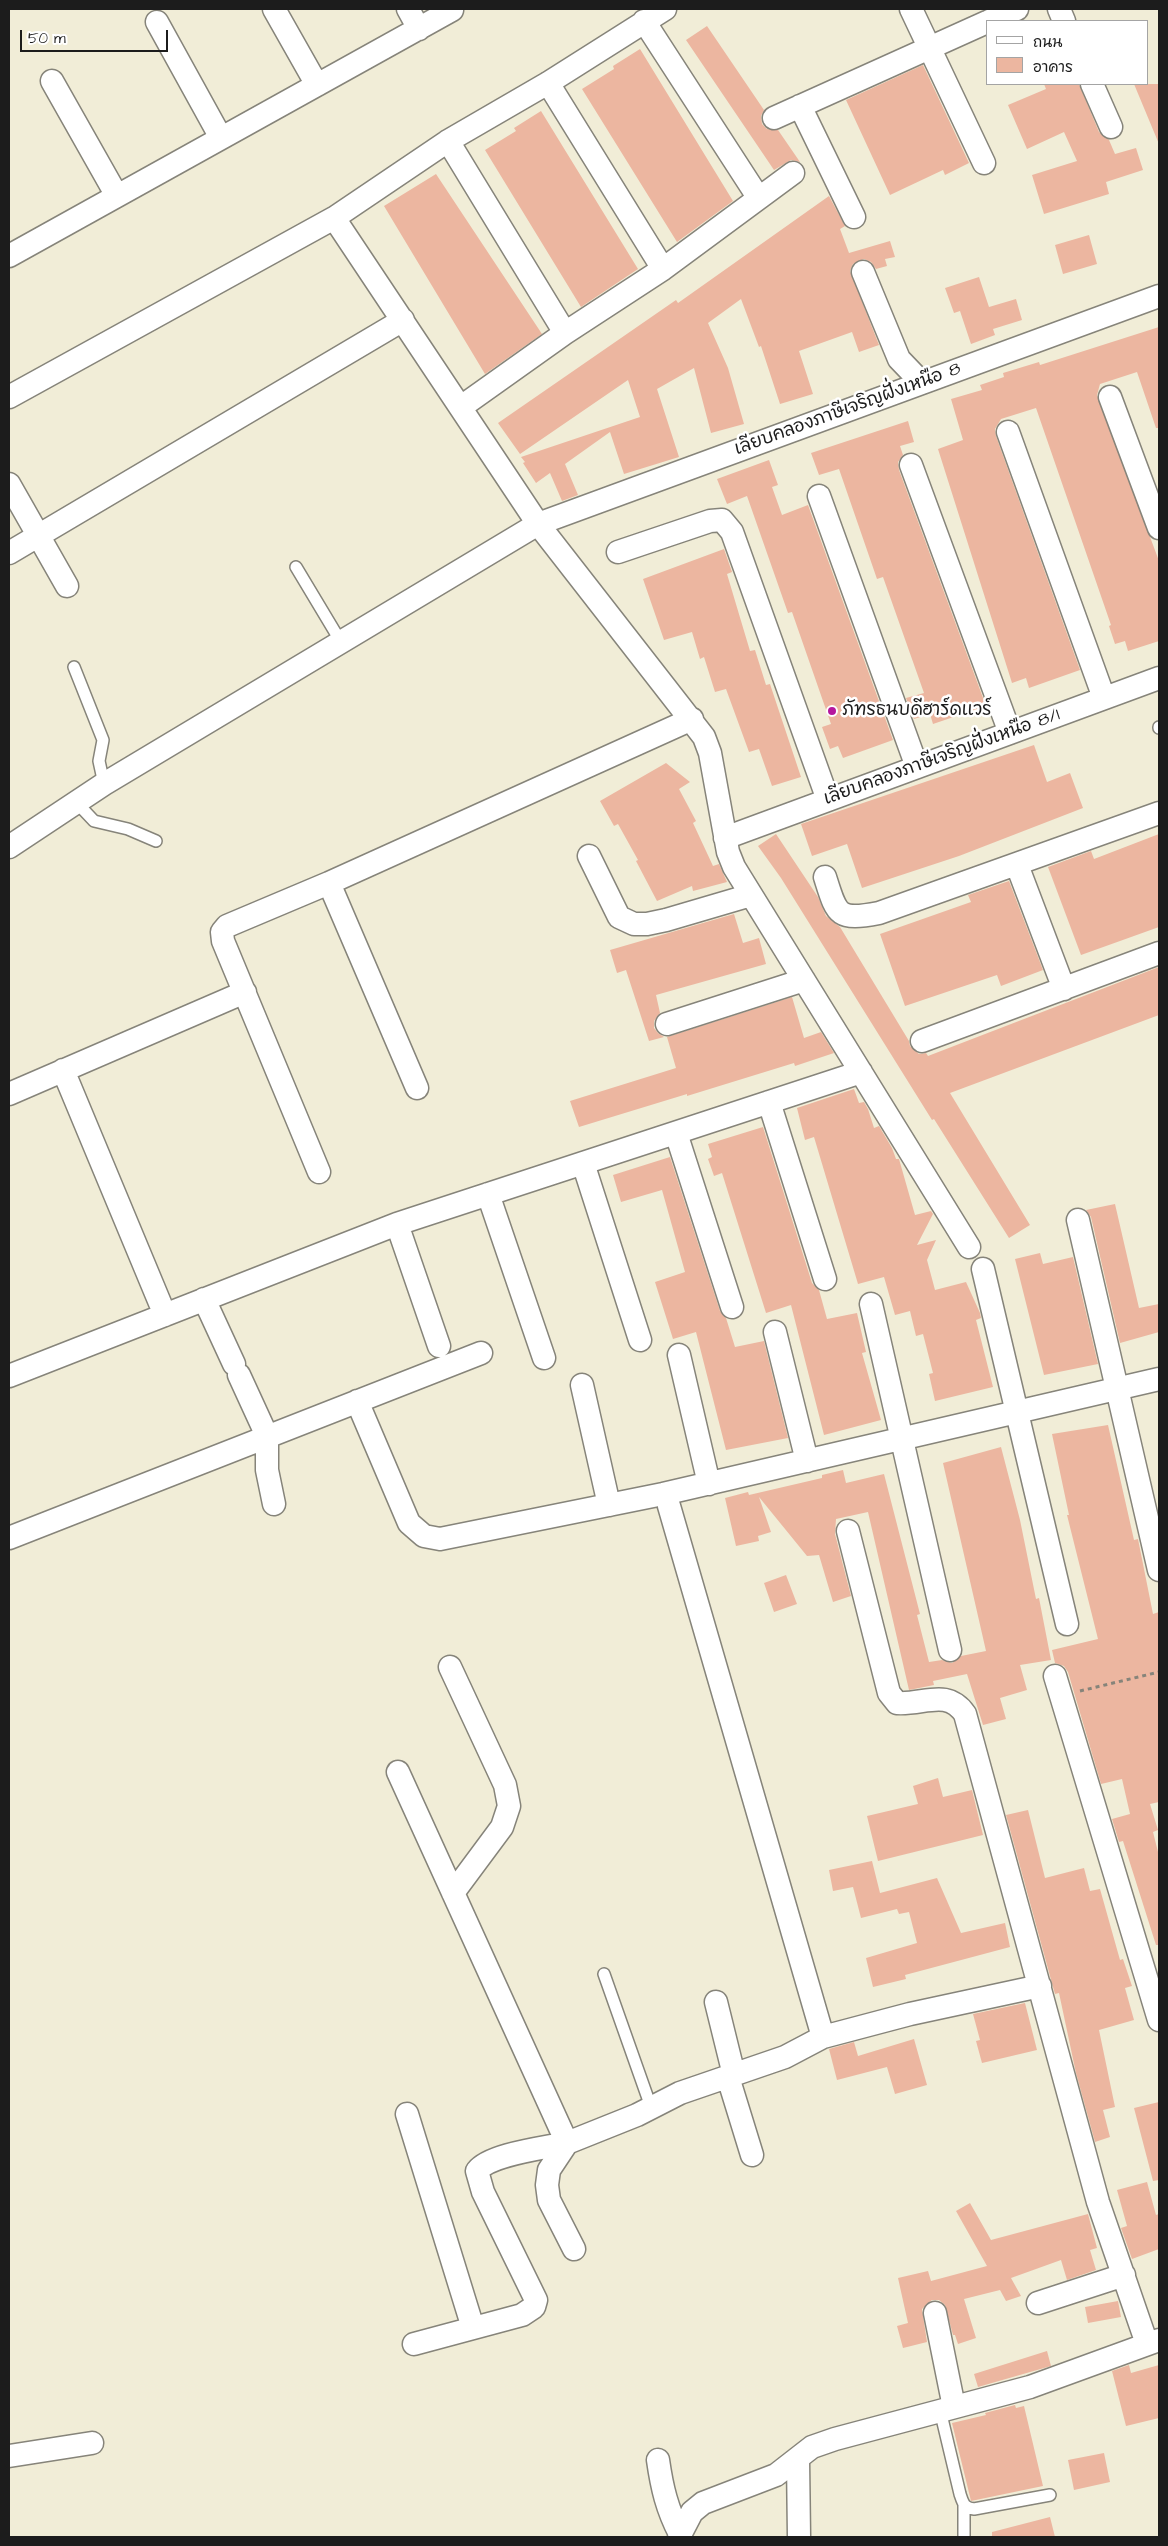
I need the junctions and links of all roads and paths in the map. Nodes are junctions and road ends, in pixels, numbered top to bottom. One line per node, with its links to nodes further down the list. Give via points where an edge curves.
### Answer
1 (274, 9): 15 (street)
2 (408, 9): 11 (street)
3 (666, 9): 8 (street)
4 (911, 9): 12 (street)
5 (1017, 9): 7 (street)
6 (452, 10): 11 (street)
7 (992, 20)
8 (644, 21): 14 (street); 25 (street)
9 (157, 22): 20 (street)
10 (986, 23): 12 (street)
11 (419, 29): 15 (street)
12 (929, 48): 17 (street); 22 (street)
13 (52, 81): 24 (street)
14 (548, 83): 21 (street); 29 (street)
15 (317, 85): 20 (street)
16 (1092, 85): 19 (street)
17 (800, 106): 18 (street); 26 (street)
18 (774, 118)
19 (1111, 127)
20 (221, 138): 24 (street)
21 (448, 141): 27 (street); 33 (street)
22 (984, 163)
23 (792, 174): 25 (street)
24 (118, 196): 28 (street)
25 (758, 197): 29 (street)
26 (854, 217)
27 (334, 218): 32 (street); 35 (street)
28 (10, 252)
29 (663, 269): 33 (street)
30 (863, 272): 34 (street, via 899,359)
31 (1159, 296): 34 (street, เลียบคลองภาษีเจริญฝั่งเหนือ 8)
32 (403, 320): 37 (street); 44 (street)
33 (565, 333): 37 (street)
34 (922, 383): 42 (street, เลียบคลองภาษีเจริญฝั่งเหนือ 8)
35 (9, 397)
36 (1110, 397): 43 (street)
37 (461, 407): 42 (street)
38 (1008, 432): 52 (street)
39 (911, 465): 54 (street)
40 (9, 484): 44 (street)
41 (818, 496): 55 (street)
42 (538, 524): 49 (street, เลียบคลองภาษีเจริญฝั่งเหนือ 8); 53 (street)
43 (1159, 528)
44 (38, 534): 46 (street); 48 (street)
45 (618, 552): 57 (street, via 710,521 722,520 732,532)
46 (9, 553)
47 (296, 567): 49 (lane)
48 (67, 586)
49 (341, 642): 56 (street, เลียบคลองภาษีเจริญฝั่งเหนือ 8)
50 (74, 668): 56 (lane, via 103,740 99,761)
51 (1159, 678): 52 (street, เลียบคลองภาษีเจริญฝั่งเหนือ 8/1)
52 (1104, 698): 54 (street, เลียบคลองภาษีเจริญฝั่งเหนือ 8/1)
53 (692, 719): 60 (street, via 710,753); 66 (street)
54 (1010, 733): 55 (street, เลียบคลองภาษีเจริญฝั่งเหนือ 8/1)
55 (917, 767): 57 (street, เลียบคลองภาษีเจริญฝั่งเหนือ 8/1)
56 (104, 784): 58 (street, เลียบคลองภาษีเจริญฝั่งเหนือ 8)
57 (828, 800): 60 (street, เลียบคลองภาษีเจริญฝั่งเหนือ 8/1)
58 (77, 803): 61 (lane, via 94,821 128,829); 62 (street, เลียบคลองภาษีเจริญฝั่งเหนือ 8)
59 (1159, 813): 64 (street)
60 (725, 838): 67 (street, via 734,867)
61 (156, 841)
62 (9, 847)
63 (590, 856): 67 (street, via 619,917 634,924 666,920)
64 (1018, 865): 65 (street, via 879,914 856,918 835,909); 70 (street)
65 (824, 877)
66 (328, 883): 71 (street, via 227,926 222,932); 76 (street)
67 (751, 895): 69 (street)
68 (1159, 953): 70 (street)
69 (804, 980): 72 (street); 75 (street)
70 (1064, 989): 73 (street)
71 (245, 992): 74 (street); 81 (street)
72 (667, 1024)
73 (922, 1041)
74 (63, 1070): 77 (street); 91 (street)
75 (861, 1072): 78 (street); 85 (street)
76 (418, 1088)
77 (9, 1094)
78 (769, 1102): 79 (street); 87 (street)
79 (676, 1133): 80 (street); 90 (street)
80 (583, 1163): 82 (street); 93 (street)
81 (318, 1172)
82 (488, 1194): 84 (street); 97 (street)
83 (1078, 1220): 101 (street)
84 (398, 1224): 88 (street); 94 (street)
85 (969, 1247)
86 (983, 1269): 103 (street)
87 (825, 1280)
88 (204, 1299): 91 (street); 104 (street)
89 (871, 1304): 105 (street)
90 (732, 1306)
91 (165, 1315): 98 (street)
92 (775, 1332): 106 (street)
93 (640, 1340)
94 (439, 1346)
95 (481, 1353): 102 (street)
96 (679, 1355): 107 (street)
97 (544, 1358)
98 (9, 1376)
99 (1159, 1379): 101 (street)
100 (582, 1385): 109 (street)
101 (1119, 1388): 103 (street); 113 (street)
102 (358, 1401): 104 (street); 109 (street, via 409,1523 424,1536 440,1539)
103 (1017, 1412): 105 (street); 114 (street)
104 (267, 1436): 108 (street, via 267,1470); 112 (street)
105 (902, 1439): 106 (street); 115 (street)
106 (807, 1461): 107 (street)
107 (708, 1484): 109 (street)
108 (274, 1504)
109 (609, 1505)
110 (669, 1506): 125 (street)
111 (848, 1532): 122 (street, via 889,1694 897,1703 911,1704 943,1698 958,1705 965,1714)
112 (9, 1538)
113 (1159, 1570)
114 (1067, 1624)
115 (950, 1650)
116 (450, 1667): 120 (street, via 505,1785 509,1806 502,1827)
117 (1159, 1672): 118 (path)
118 (1057, 1686): 124 (street)
119 (398, 1772): 120 (street)
120 (453, 1893): 129 (street)
121 (604, 1974): 127 (lane)
122 (1040, 1986): 125 (street); 132 (street, via 1098,2202)
123 (716, 2002): 126 (street)
124 (1159, 2020)
125 (823, 2037): 126 (street, via 785,2057)
126 (731, 2076): 127 (street, via 680,2093); 130 (street)
127 (651, 2107): 129 (street)
128 (407, 2114): 135 (street)
129 (567, 2143): 131 (street, via 549,2170 547,2185 549,2200); 135 (street, via 497,2159 477,2171 483,2192 536,2300 534,2307 522,2314)
130 (752, 2155)
131 (574, 2249)
132 (1124, 2276): 133 (street); 136 (street)
133 (1038, 2303)
134 (935, 2313): 138 (street)
135 (473, 2328): 137 (street)
136 (1153, 2342): 138 (street, via 1030,2387)
137 (414, 2344)
138 (947, 2408): 142 (street, via 835,2438 812,2447); 144 (lane)
139 (92, 2443): 140 (street)
140 (9, 2456)
141 (658, 2460): 145 (street, via 662,2492)
142 (798, 2460): 145 (street, via 776,2476 704,2503 692,2512); 146 (street)
143 (1050, 2495): 144 (lane, via 974,2510)
144 (964, 2505): 147 (lane)
145 (679, 2536)
146 (799, 2537)
147 (964, 2537)

